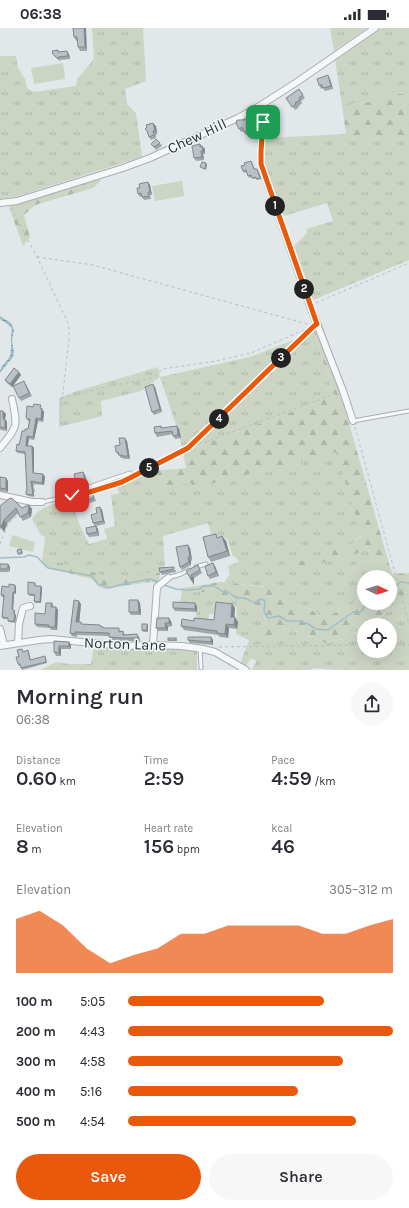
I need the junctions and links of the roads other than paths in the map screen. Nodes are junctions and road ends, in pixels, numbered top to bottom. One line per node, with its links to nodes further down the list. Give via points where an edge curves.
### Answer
1 (375, 28): 2 (street, Chew Hill)
2 (258, 107): 3 (street, Chew Hill, via 150,158 39,194); 6 (street, via 263,122 261,164)
3 (0, 203)
4 (12, 399): 7 (street, via 17,409 15,427)
5 (409, 411): 6 (lane)
6 (353, 421)
7 (0, 448)
8 (130, 473): 10 (lane, via 77,491 70,496)
9 (0, 495): 10 (street)
10 (39, 502)
11 (206, 564): 12 (lane)
12 (166, 579): 16 (street, via 157,587)
13 (30, 606): 15 (street, via 23,608)
14 (0, 629): 17 (street)
15 (18, 643): 16 (street, Norton Lane, via 51,639 117,646); 17 (street, Norton Lane)
16 (153, 645): 18 (street, Norton Lane)
17 (2, 646)
18 (200, 648): 19 (lane); 20 (street, Norton Lane, via 216,652)
19 (201, 668)
20 (246, 670)

